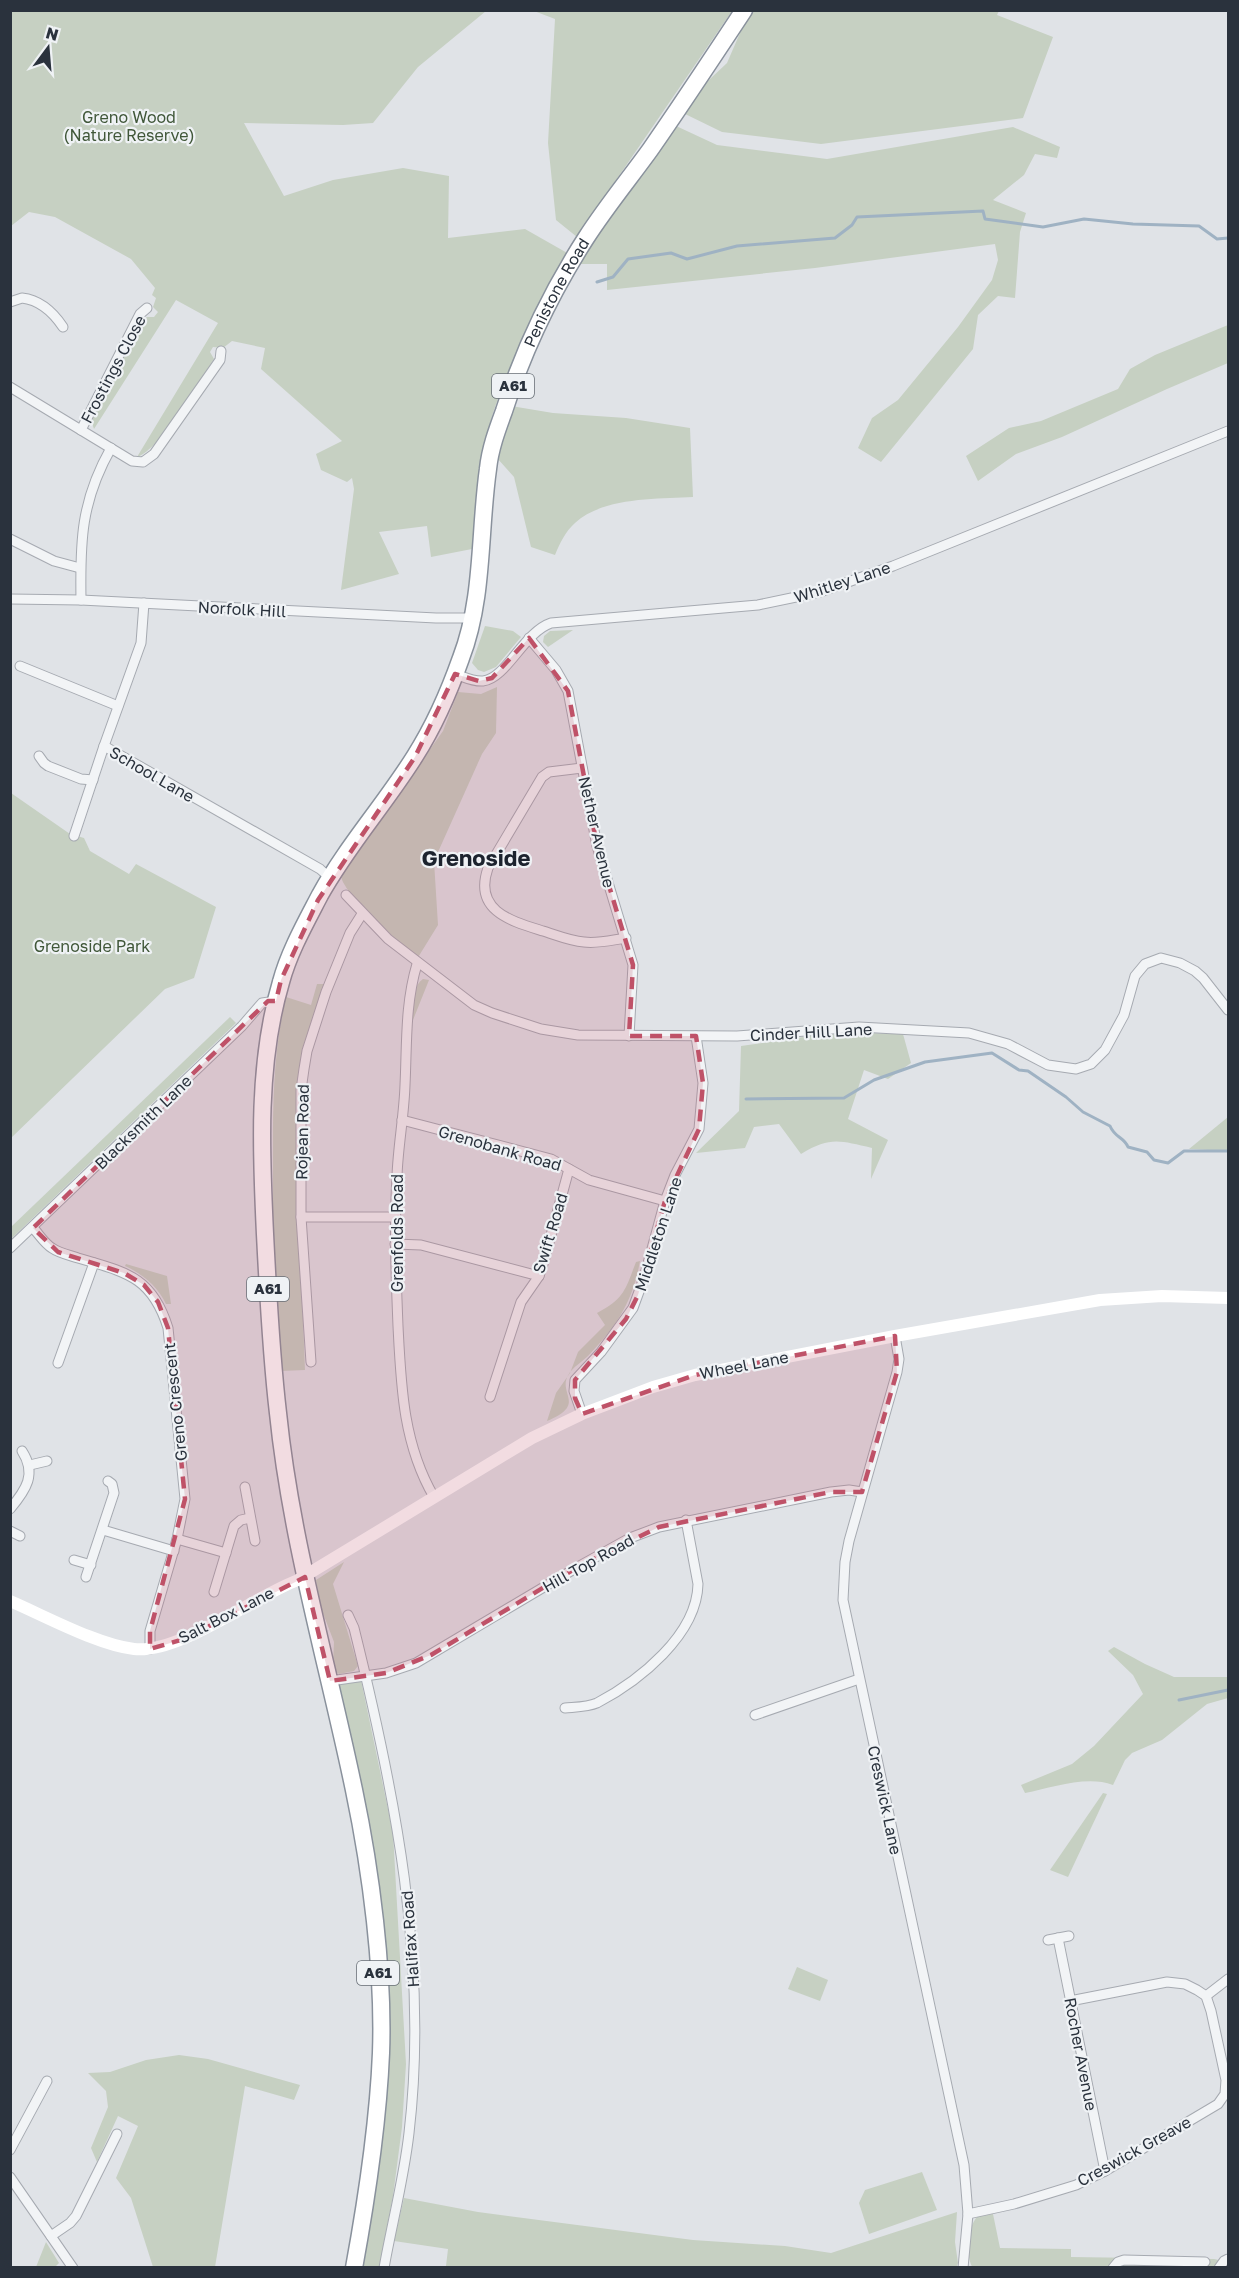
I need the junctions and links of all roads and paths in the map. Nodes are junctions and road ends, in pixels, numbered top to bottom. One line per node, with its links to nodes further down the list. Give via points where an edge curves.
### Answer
1 (744, 10): 15 (highway, Penistone Road / A61, via 589,233 536,331 513,384 489,461)
2 (10, 302): 4 (street, via 22,298 37,303)
3 (147, 308): 7 (street, Frostings Close, via 140,314)
4 (63, 327)
5 (221, 351): 9 (street, via 220,360 154,454 143,462 132,461)
6 (10, 387): 7 (street)
7 (81, 430): 9 (street)
8 (1228, 431): 16 (street, Whitley Lane, via 820,592 758,605 551,623)
9 (111, 448): 11 (street, via 87,506)
10 (10, 539): 11 (street, via 54,561)
11 (80, 568): 13 (street)
12 (10, 599): 13 (street, Norfolk Hill)
13 (81, 600): 14 (street, Norfolk Hill)
14 (144, 603): 15 (street, Norfolk Hill); 19 (street, School Lane, via 141,644)
15 (474, 618): 18 (highway, A61)
16 (529, 638): 18 (street, Whitley Lane, via 492,678 479,681); 22 (street, Nether Avenue, via 568,691)
17 (20, 666): 19 (street)
18 (455, 674): 25 (highway, A61, via 415,757)
19 (118, 706): 20 (street, School Lane)
20 (104, 746): 23 (street); 25 (street, School Lane)
21 (39, 756): 23 (street, via 48,766)
22 (582, 768): 28 (street, Nether Avenue, via 597,846); 28 (street, via 549,772 542,777 488,868 484,884 487,901 499,914 566,939 589,943)
23 (93, 780): 24 (street)
24 (75, 836)
25 (330, 878): 30 (highway, A61, via 292,953)
26 (346, 895): 27 (street, Cinder Hill Lane)
27 (362, 914): 29 (street, Cinder Hill Lane); 37 (street, Rojean Road, via 335,968 307,1051 301,1090)
28 (626, 938): 32 (street, Nether Avenue, via 633,965)
29 (417, 964): 32 (street, Cinder Hill Lane, via 474,1005 510,1020 570,1035); 34 (street, Grenfolds Road, via 410,992)
30 (276, 1001): 39 (street, Blacksmith Lane, via 262,1003); 69 (highway, A61, via 263,1105 266,1262 278,1420)
31 (1228, 1010): 33 (street, Cinder Hill Lane, via 1195,971 1161,958 1135,975 1120,1025 1106,1050 1084,1068 1047,1065 1008,1044 969,1033 837,1027)
32 (629, 1036): 33 (street, Cinder Hill Lane)
33 (696, 1036): 36 (street, Middleton Lane, via 703,1083 701,1120)
34 (402, 1120): 35 (street, Grenobank Road); 38 (street, Grenfolds Road)
35 (569, 1168): 36 (street, Grenobank Road, via 589,1180); 43 (street, Swift Road)
36 (665, 1202): 49 (street, Middleton Lane, via 633,1308 575,1380)
37 (301, 1217): 38 (street); 46 (street, Rojean Road)
38 (396, 1217): 40 (street, Grenfolds Road)
39 (33, 1228): 41 (street, Blacksmith Lane); 42 (street, Greno Crescent, via 51,1248)
40 (395, 1245): 43 (street, via 428,1246); 56 (street, Grenfolds Road, via 404,1411 414,1458)
41 (10, 1248)
42 (94, 1263): 47 (street); 63 (street, Greno Crescent, via 135,1279 152,1293 163,1311 184,1487)
43 (539, 1276): 48 (street, Swift Road, via 521,1302)
44 (1228, 1298): 45 (street, Wheel Lane, via 1162,1296 1100,1300)
45 (895, 1336): 49 (street, Wheel Lane, via 695,1375); 55 (street, Creswick Lane, via 897,1372)
46 (311, 1362)
47 (58, 1363)
48 (490, 1397)
49 (582, 1414): 56 (street, Wheel Lane, via 532,1438)
50 (22, 1451): 52 (street)
51 (47, 1461): 52 (street)
52 (30, 1465): 57 (street, via 28,1480)
53 (108, 1481): 60 (street, via 114,1493)
54 (245, 1487): 58 (street)
55 (862, 1492): 59 (street, Hill Top Road, via 831,1492); 76 (street, Creswick Lane, via 843,1581 847,1625)
56 (434, 1497): 69 (street, Wheel Lane)
57 (10, 1509)
58 (250, 1518): 64 (street); 66 (street, via 237,1522)
59 (687, 1520): 75 (street, Hill Top Road, via 630,1538 416,1663); 78 (street, via 698,1594 673,1644 650,1668 596,1703)
60 (103, 1530): 65 (street); 68 (street)
61 (10, 1531): 62 (street)
62 (20, 1536)
63 (177, 1539): 65 (street, Greno Crescent); 66 (street)
64 (255, 1541)
65 (174, 1551): 74 (street, Greno Crescent, via 150,1631)
66 (226, 1553): 71 (street)
67 (74, 1560): 68 (street)
68 (91, 1565): 70 (street)
69 (305, 1575): 74 (street, Salt Box Lane, via 184,1639); 77 (highway, A61)
70 (86, 1577)
71 (214, 1592)
72 (10, 1601): 74 (street, Salt Box Lane, via 107,1642)
73 (348, 1615): 75 (street, Halifax Road)
74 (150, 1649)
75 (366, 1675): 77 (street, Hill Top Road); 95 (street, Halifax Road, via 400,1841 413,1991 414,2065 409,2134)
76 (859, 1679): 79 (street); 89 (street, Creswick Lane, via 964,2164)
77 (330, 1681): 94 (highway, A61, via 362,1831 380,1997 376,2118)
78 (566, 1708)
79 (755, 1715)
80 (1069, 1936): 83 (street, Rocher Avenue, via 1053,1939)
81 (1228, 1979): 82 (street)
82 (1206, 1996): 83 (street, via 1185,1984 1167,1982); 87 (street, Creswick Greave, via 1226,2080 1225,2094 1218,2104)
83 (1071, 2001): 87 (street, Rocher Avenue)
84 (47, 2081): 86 (street)
85 (117, 2134): 90 (street, via 76,2216)
86 (10, 2150)
87 (1105, 2170): 89 (street, Creswick Greave, via 1048,2195)
88 (10, 2176): 90 (street)
89 (968, 2214): 96 (street, Creswick Lane)
90 (51, 2236): 93 (street)
91 (1228, 2259): 98 (street)
92 (1205, 2262): 97 (street, via 1124,2260)
93 (73, 2268)
94 (354, 2268)
95 (384, 2268)
96 (963, 2268)
97 (1113, 2268)
98 (1219, 2268)

